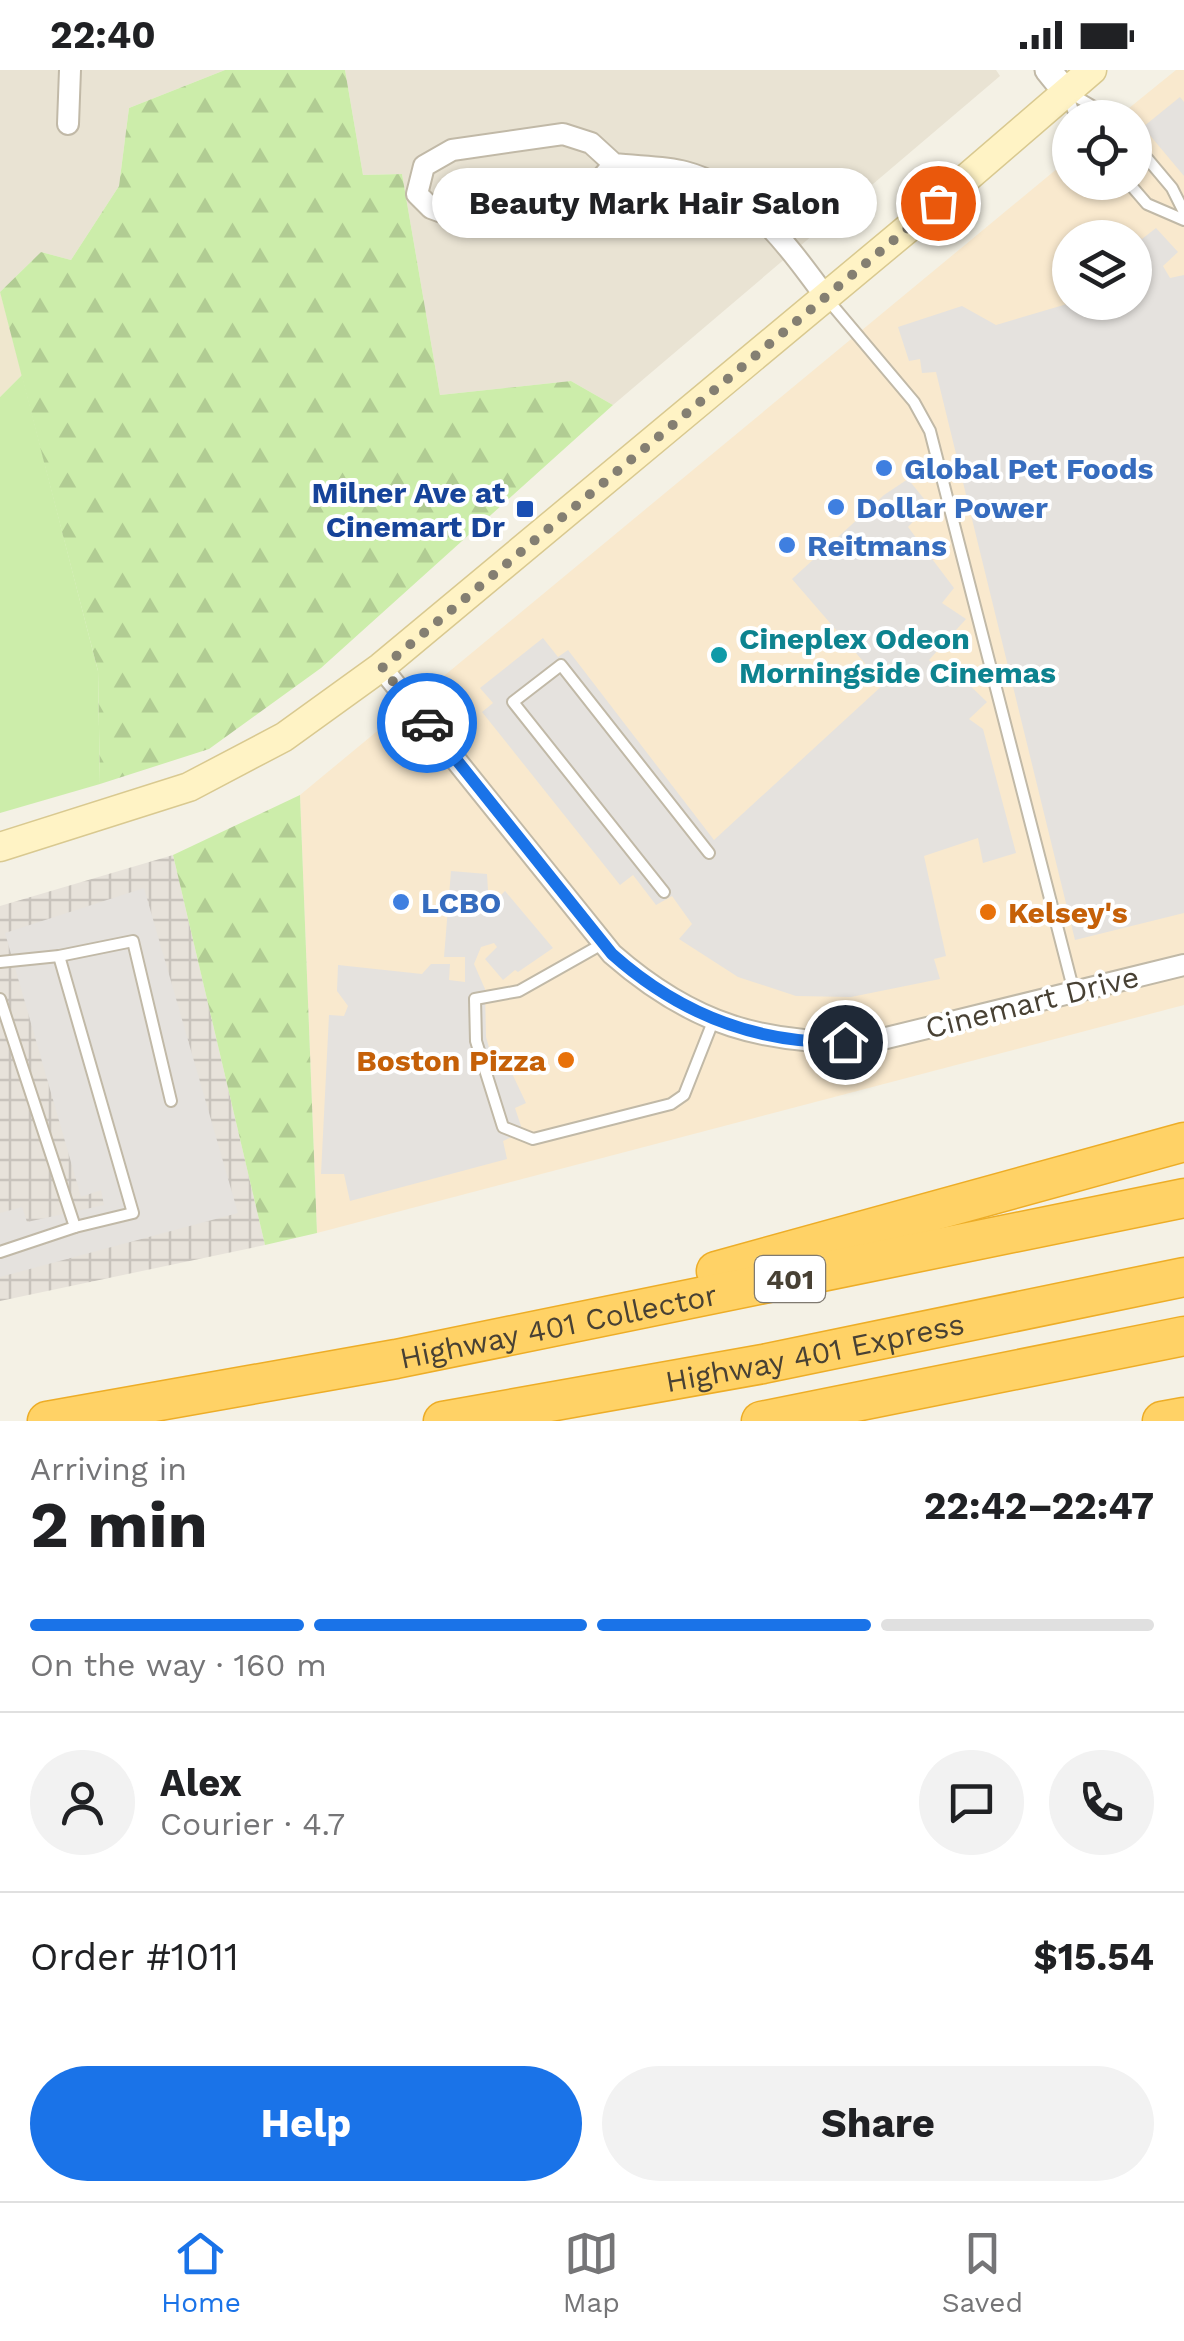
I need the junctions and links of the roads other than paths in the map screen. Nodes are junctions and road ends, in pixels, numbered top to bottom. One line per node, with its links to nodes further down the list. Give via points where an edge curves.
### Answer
1 (70, 70): 5 (street)
2 (1092, 70): 3 (main road)
3 (1057, 80): 4 (lane); 11 (main road, via 912,225)
4 (1086, 100)
5 (68, 124)
6 (614, 164): 6 (street, via 586,196 461,219 431,208 417,194 424,166 452,150 563,134 591,143); 11 (street, via 685,172 738,196)
7 (1152, 164): 9 (lane)
8 (1144, 200): 10 (lane)
9 (1184, 212)
10 (1184, 220)
11 (824, 296): 12 (main road); 20 (lane, via 914,402 930,431)
12 (382, 668): 13 (main road, via 284,738 190,787); 16 (street, Cinemart Drive)
13 (0, 847)
14 (709, 853): 15 (lane, via 560,665 514,702)
15 (664, 892)
16 (604, 944): 22 (street, Cinemart Drive, via 648,986); 22 (lane, via 518,991 475,999 476,1041 509,1132 532,1139 671,1104 684,1095)
17 (59, 956): 18 (lane); 23 (lane, via 133,941); 26 (lane, via 133,1213)
18 (0, 962)
19 (1184, 965): 20 (street, Cinemart Drive)
20 (1074, 992): 22 (street, Cinemart Drive, via 870,1042 804,1041)
21 (0, 999): 26 (lane)
22 (714, 1019)
23 (171, 1101)
24 (1184, 1142): 30 (highway)
25 (1184, 1198): 30 (highway, Highway 401 Collector / 401)
26 (75, 1227): 27 (lane)
27 (0, 1252)
28 (1184, 1277): 33 (highway, Highway 401 Express, via 763,1364)
29 (1184, 1336): 34 (highway, Highway 401 Express)
30 (396, 1359): 32 (highway, Highway 401 Collector / 401)
31 (1184, 1417): 35 (highway)
32 (46, 1421)
33 (442, 1421)
34 (761, 1421)
35 (1162, 1421)

